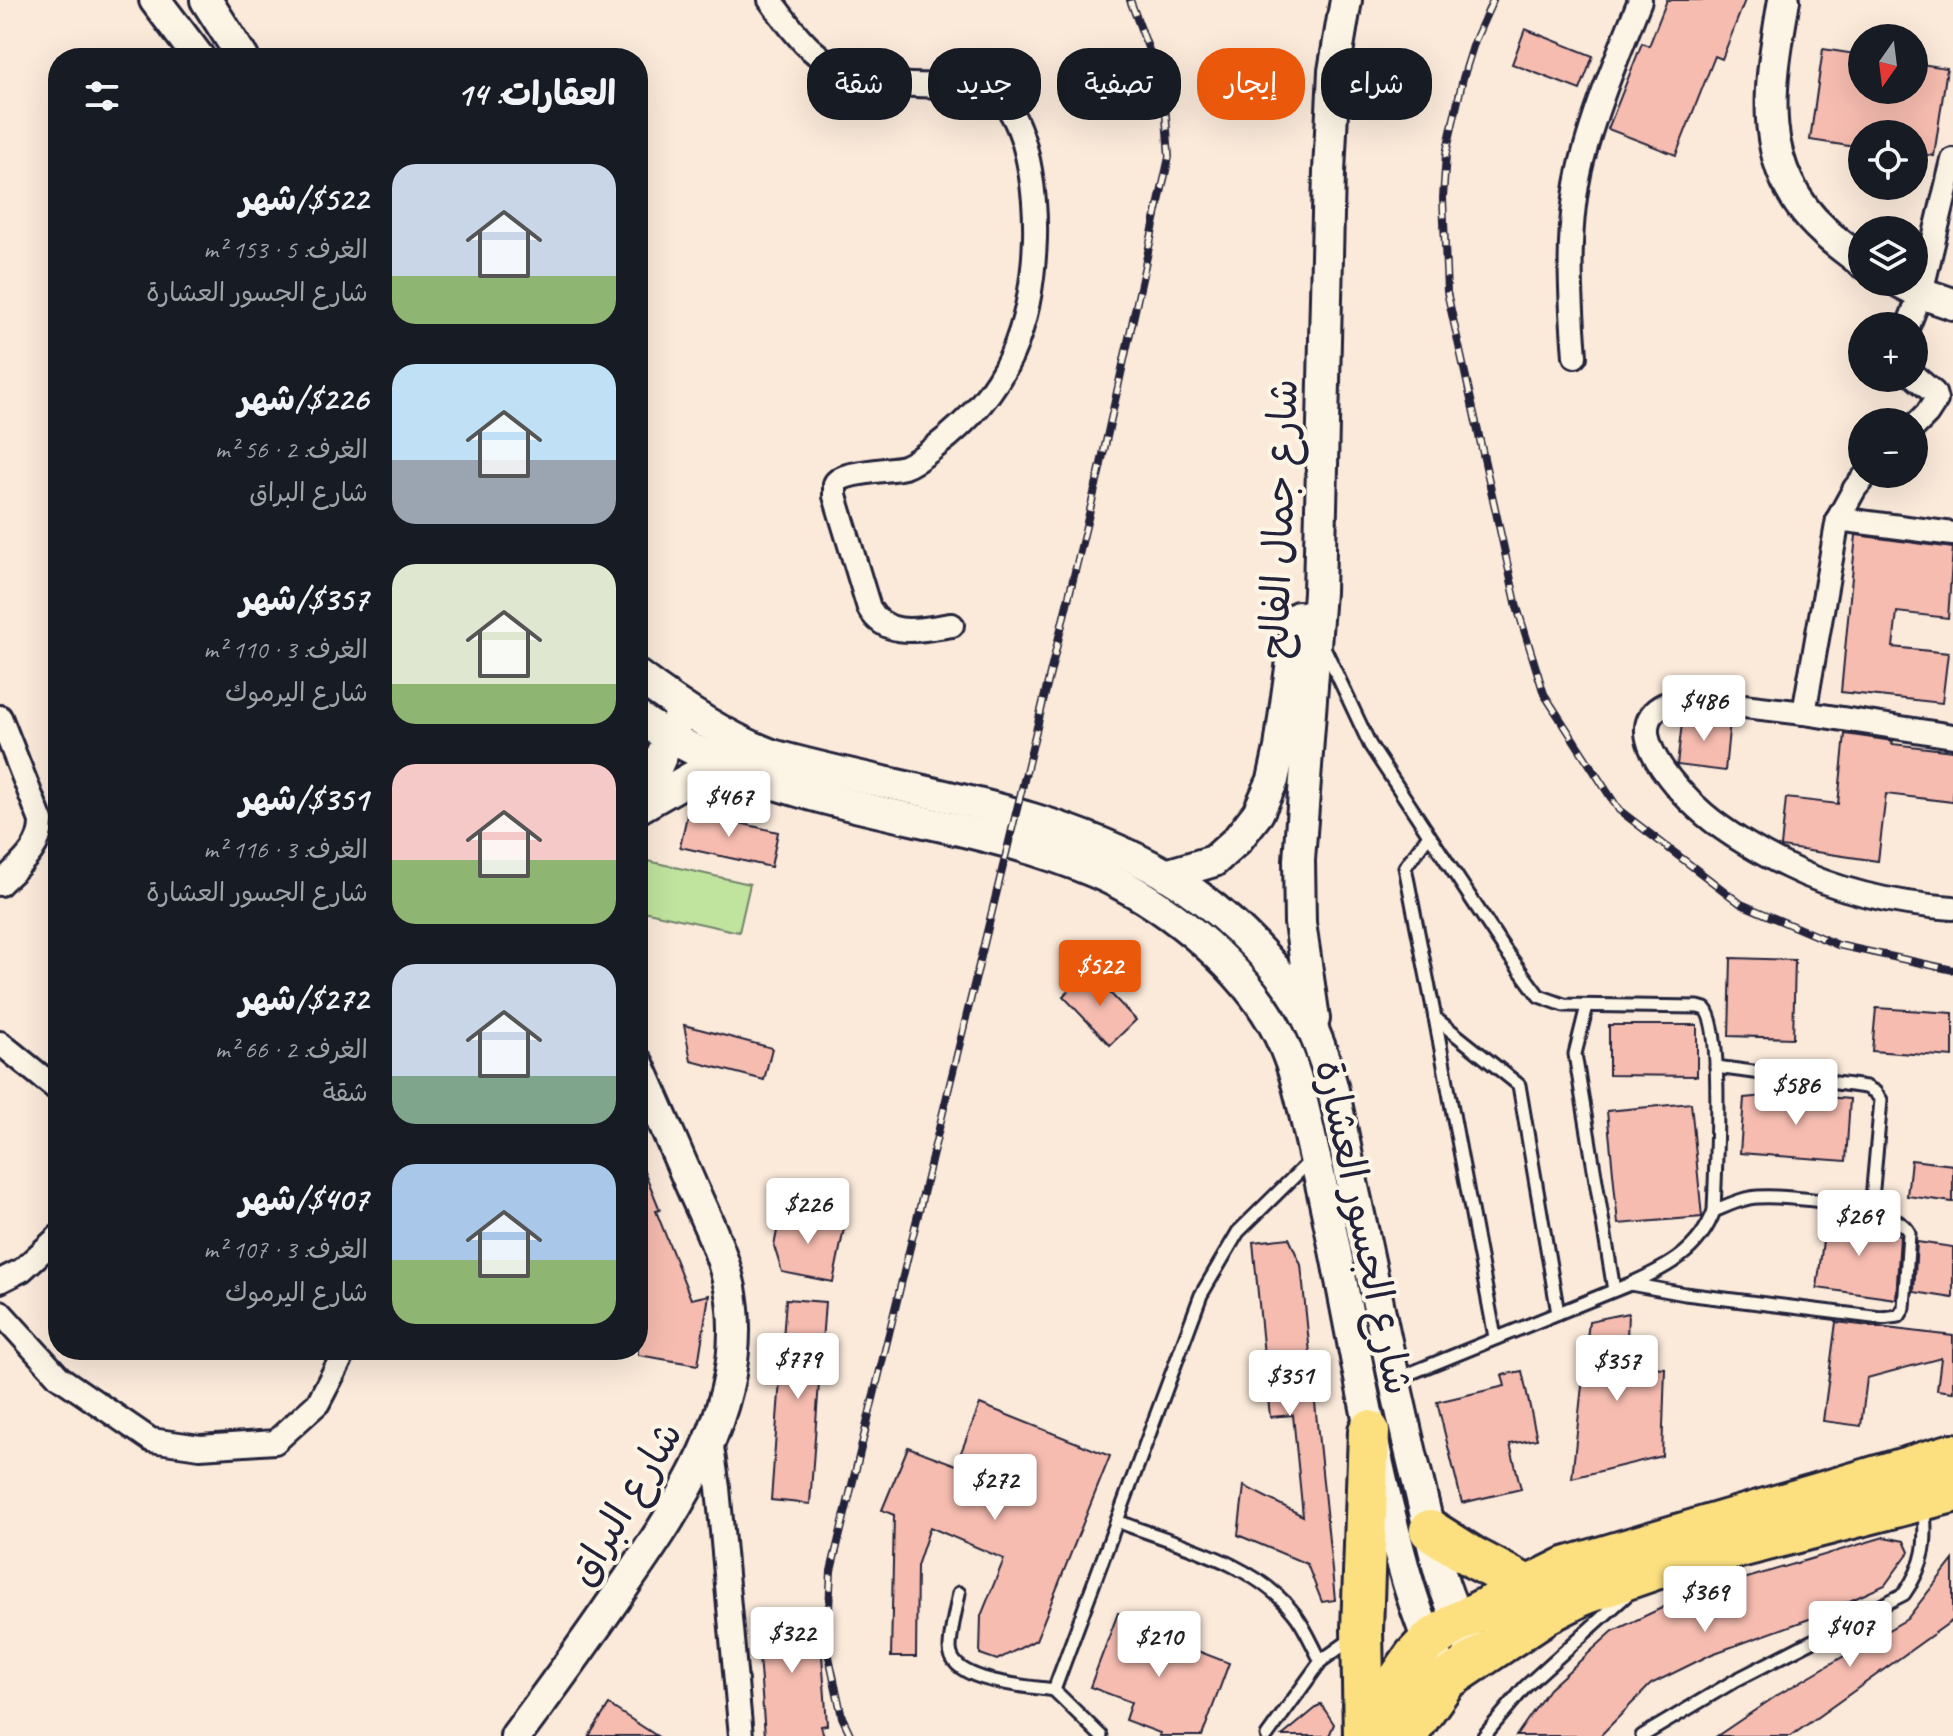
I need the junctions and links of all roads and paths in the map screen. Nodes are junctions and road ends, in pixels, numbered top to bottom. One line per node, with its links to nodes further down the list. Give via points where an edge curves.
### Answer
1 (155, 0): 8 (street)
2 (206, 0): 9 (street)
3 (770, 0): 21 (street, via 801,43 823,61 859,77 992,94 1008,107 1021,134 1033,192 1034,267 1020,340 1008,366 986,400 926,453 904,467 847,476 835,485 876,621 910,631)
4 (1334, 0): 32 (street, شارع جمال الفالح, via 1323,73 1298,631 1280,748 1258,813 1237,840 1214,861)
5 (1346, 0): 22 (street, شارع جمال الفالح, via 1336,49 1329,157)
6 (1640, 0): 15 (street, via 1591,130 1577,184 1570,291)
7 (1784, 0): 12 (street, via 1771,130 1782,171 1799,202)
8 (191, 48)
9 (237, 48)
10 (1953, 160): 11 (street)
11 (1928, 234)
12 (1848, 250)
13 (1928, 295): 14 (street)
14 (1953, 304)
15 (1575, 356)
16 (1928, 388): 17 (street, via 1936,400)
17 (1928, 412)
18 (1855, 488): 19 (street)
19 (1838, 519): 20 (street); 25 (street)
20 (1953, 534)
21 (952, 625)
22 (1317, 632): 31 (lane, via 1370,745); 37 (street, شارع جمال الفالح, via 1299,892)
23 (648, 683): 24 (street, شارع الجسور العشارة)
24 (673, 701): 27 (street); 32 (street, شارع الجسور العشارة, via 772,755 1049,824)
25 (1804, 713): 28 (street); 34 (street, via 1684,699 1652,712 1647,734 1664,772 1705,815 1788,867 1877,899)
26 (0, 717): 33 (street, via 42,831 37,845)
27 (648, 731): 29 (street, شارع الجسور العشارة)
28 (1953, 736)
29 (732, 770): 30 (street, via 692,777); 42 (street, شارع الجسور العشارة, via 824,799 1059,858 1154,905 1197,937 1253,993 1299,1084)
30 (648, 802)
31 (1429, 835): 35 (lane, via 1539,996); 36 (lane, via 1405,867)
32 (1166, 875): 37 (street, شارع الجسور العشارة, via 1258,949 1299,1003)
33 (0, 884)
34 (1953, 908)
35 (1587, 1006): 39 (lane, via 1705,1009 1712,1021); 48 (lane, via 1575,1054)
36 (1435, 1018): 50 (lane, via 1519,1085); 51 (lane)
37 (1317, 1040): 53 (street, شارع الجسور العشارة)
38 (0, 1043): 40 (street)
39 (1716, 1067): 43 (lane, via 1875,1092 1881,1100); 44 (lane)
40 (48, 1082)
41 (648, 1087): 55 (street, شارع البراق, via 720,1252 730,1289 734,1329 729,1372)
42 (1314, 1157): 54 (street, شارع الجسور العشارة, via 1332,1226); 58 (lane, via 1238,1232 1207,1284)
43 (1871, 1210): 44 (lane, via 1780,1196 1749,1198); 47 (lane, via 1908,1228 1904,1308 1899,1316 1881,1318)
44 (1714, 1211): 47 (lane, via 1685,1254)
45 (48, 1246): 46 (street, via 22,1270)
46 (0, 1281)
47 (1630, 1284): 48 (lane)
48 (1614, 1290): 50 (lane)
49 (0, 1312): 52 (street, via 59,1377 151,1440 200,1447 275,1442 318,1403)
50 (1558, 1313): 51 (lane)
51 (1495, 1337): 53 (lane)
52 (340, 1360)
53 (1393, 1380): 59 (street, شارع الجسور العشارة)
54 (1369, 1431): 63 (highway); 64 (street, شارع الجسور العشارة, via 1397,1544)
55 (711, 1440): 68 (street, شارع البراق, via 675,1510); 69 (street)
56 (1953, 1454): 61 (highway, via 1609,1553)
57 (1938, 1496): 60 (highway); 75 (lane, via 1918,1574 1904,1594 1736,1680)
58 (1117, 1521): 65 (lane, via 1238,1567 1269,1587 1294,1613); 67 (lane)
59 (1430, 1530): 61 (highway); 64 (street, شارع الجسور العشارة, via 1442,1578)
60 (1658, 1568): 66 (highway, via 1545,1614); 74 (lane, via 1525,1687)
61 (1527, 1586): 64 (highway)
62 (959, 1593): 67 (lane, via 950,1652 957,1666 986,1679)
63 (1362, 1630): 65 (lane); 72 (highway)
64 (1443, 1632): 66 (street); 72 (highway, via 1414,1657)
65 (1321, 1661): 71 (lane)
66 (1461, 1670): 73 (highway)
67 (1054, 1690): 70 (lane)
68 (516, 1736)
69 (741, 1736)
70 (1101, 1736)
71 (1267, 1736)
72 (1365, 1736)
73 (1406, 1736)
74 (1484, 1736)
75 (1642, 1736)

